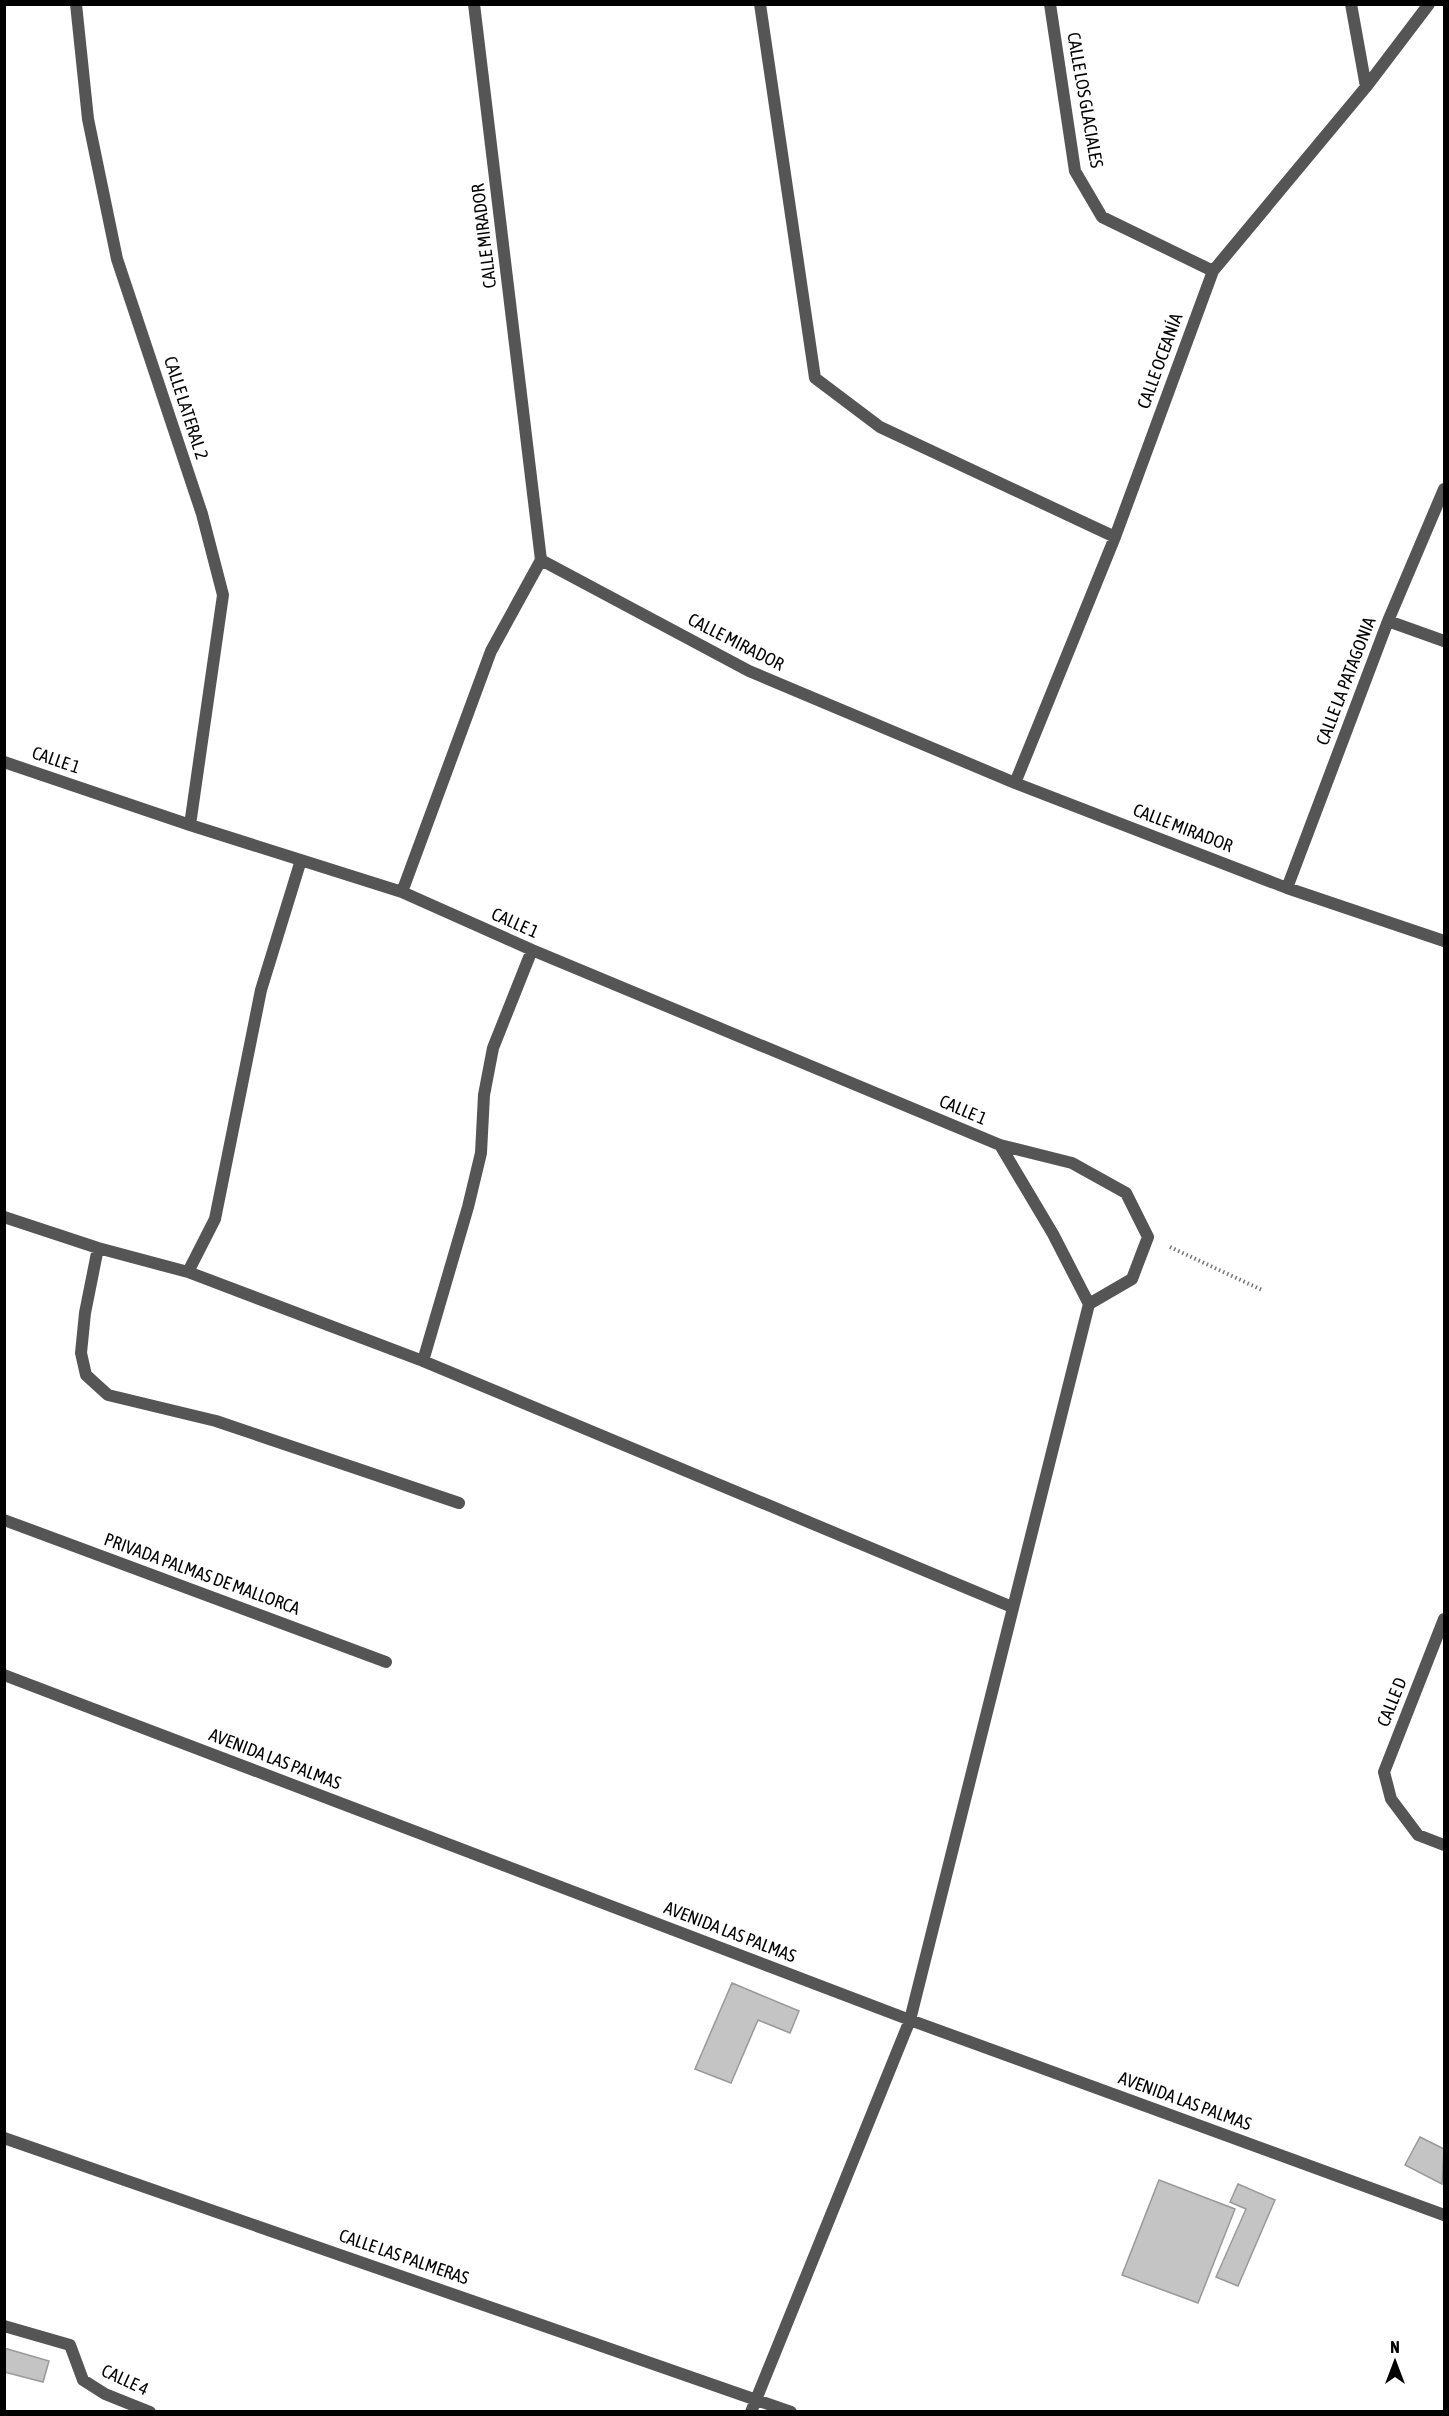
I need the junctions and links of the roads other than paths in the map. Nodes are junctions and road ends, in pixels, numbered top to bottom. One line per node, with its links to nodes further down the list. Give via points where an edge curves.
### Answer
1 (75, 4): 16 (street, CALLE LATERAL 2, via 88,119 117,259 202,514 223,595)
2 (474, 4): 11 (street, CALLE MIRADOR)
3 (760, 4): 10 (street, via 815,378 880,427)
4 (1050, 4): 8 (street, CALLE LOS GLACIALES, via 1076,171 1102,217)
5 (1351, 4): 7 (street)
6 (1429, 4): 7 (street, CALLE OCEANÍA)
7 (1366, 87): 8 (street, CALLE OCEANÍA)
8 (1213, 271): 10 (street, CALLE OCEANÍA)
9 (1444, 489): 12 (street, CALLE LA PATAGONIA)
10 (1115, 537): 15 (street, CALLE OCEANÍA)
11 (541, 560): 15 (street, CALLE MIRADOR, via 749,671); 19 (street, via 491,651)
12 (1388, 621): 13 (street); 18 (street, CALLE LA PATAGONIA)
13 (1444, 641)
14 (4, 762): 16 (street, CALLE 1)
15 (1015, 783): 18 (street, CALLE MIRADOR)
16 (190, 825): 17 (street, CALLE 1)
17 (302, 860): 19 (street, CALLE 1); 25 (street, via 261,990 215,1219)
18 (1287, 888): 20 (street, CALLE MIRADOR)
19 (402, 892): 21 (street, CALLE 1)
20 (1444, 941)
21 (532, 950): 22 (street, CALLE 1); 27 (street, via 493,1048 484,1095 481,1153)
22 (1000, 1145): 26 (street); 26 (street, CALLE 1, via 1072,1163 1126,1194 1148,1237 1132,1279)
23 (4, 1217): 24 (street)
24 (98, 1248): 25 (street); 28 (street, via 81,1353 86,1376 108,1395 216,1421)
25 (188, 1272): 27 (street)
26 (1089, 1304): 30 (street)
27 (423, 1362): 30 (street)
28 (459, 1503)
29 (4, 1520): 32 (street, PRIVADA PALMAS DE MALLORCA)
30 (1012, 1606): 35 (street)
31 (1444, 1619): 34 (street, CALLE D, via 1384,1772 1391,1799 1418,1835)
32 (386, 1662)
33 (4, 1675): 35 (street, AVENIDA LAS PALMAS)
34 (1444, 1845)
35 (910, 2019): 37 (street, AVENIDA LAS PALMAS); 39 (street)
36 (4, 2138): 39 (street, CALLE LAS PALMERAS)
37 (1444, 2215)
38 (4, 2326): 40 (street, CALLE 4, via 70,2345 83,2380 105,2394)
39 (756, 2398): 41 (street); 42 (street, CALLE LAS PALMERAS)
40 (150, 2412)
41 (751, 2412)
42 (791, 2412)

